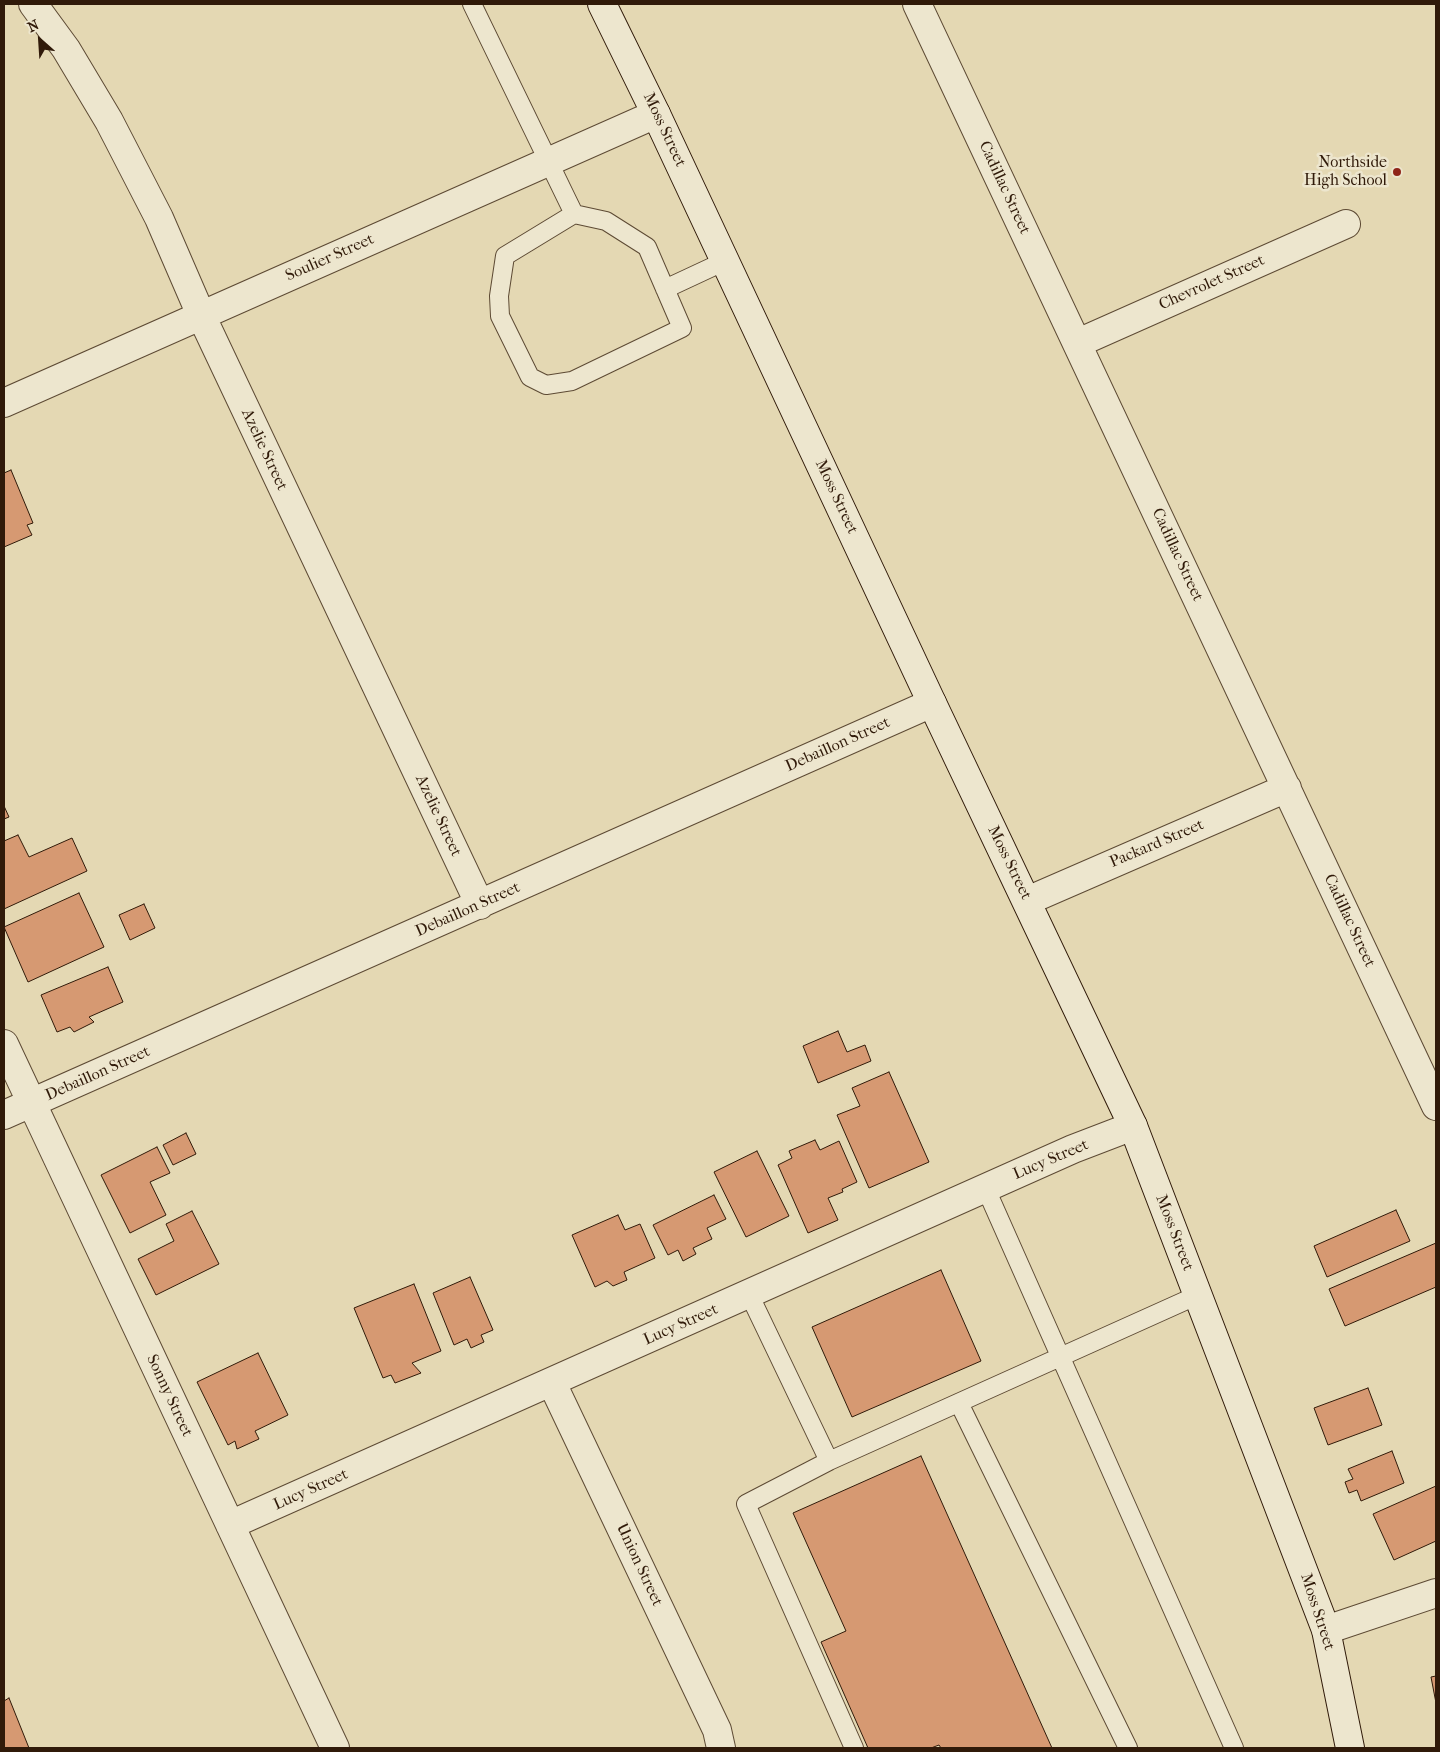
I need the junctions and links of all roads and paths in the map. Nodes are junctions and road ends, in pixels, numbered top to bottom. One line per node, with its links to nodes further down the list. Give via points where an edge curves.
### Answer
1 (33, 4): 11 (street, Azelie Street, via 66,49 109,121 160,218)
2 (472, 4): 6 (lane)
3 (916, 4): 12 (street, Cadillac Street)
4 (609, 6): 5 (street, Moss Street)
5 (656, 114): 6 (street, Soulier Street); 9 (street, Moss Street)
6 (549, 161): 7 (lane); 11 (street, Soulier Street)
7 (574, 214): 10 (lane, via 606,221 647,247); 10 (lane, via 505,256 499,296 500,316 530,377 546,385 572,380 682,328)
8 (1346, 224): 12 (street, Chevrolet Street)
9 (725, 261): 10 (lane); 14 (street, Moss Street)
10 (665, 289)
11 (201, 315): 13 (street, Soulier Street); 17 (street, Azelie Street)
12 (1078, 343): 15 (street, Cadillac Street)
13 (4, 403)
14 (932, 703): 16 (street, Moss Street); 17 (street, Debaillon Street)
15 (1287, 788): 16 (street, Packard Street); 20 (street, Cadillac Street)
16 (1027, 900): 22 (street, Moss Street)
17 (480, 905): 19 (street, Debaillon Street)
18 (4, 1044): 19 (street, Sonny Street)
19 (32, 1104): 21 (street, Debaillon Street); 30 (street, Sonny Street)
20 (1436, 1106)
21 (4, 1115)
22 (1133, 1126): 23 (street, Lucy Street, via 1072,1149); 25 (street, Moss Street)
23 (986, 1188): 24 (street, Lucy Street); 26 (lane)
24 (749, 1294): 27 (street, Lucy Street); 29 (lane)
25 (1198, 1295): 26 (lane); 32 (street, Moss Street)
26 (1061, 1356): 28 (lane); 37 (lane)
27 (552, 1383): 30 (street, Lucy Street); 34 (street, Union Street, via 717,1730)
28 (959, 1403): 29 (lane); 36 (lane)
29 (829, 1461): 35 (lane, via 746,1504)
30 (230, 1526): 33 (street, Sonny Street)
31 (1436, 1593): 32 (street)
32 (1326, 1630): 38 (street, Moss Street)
33 (335, 1748)
34 (721, 1748)
35 (854, 1748)
36 (1128, 1748)
37 (1234, 1748)
38 (1350, 1748)

